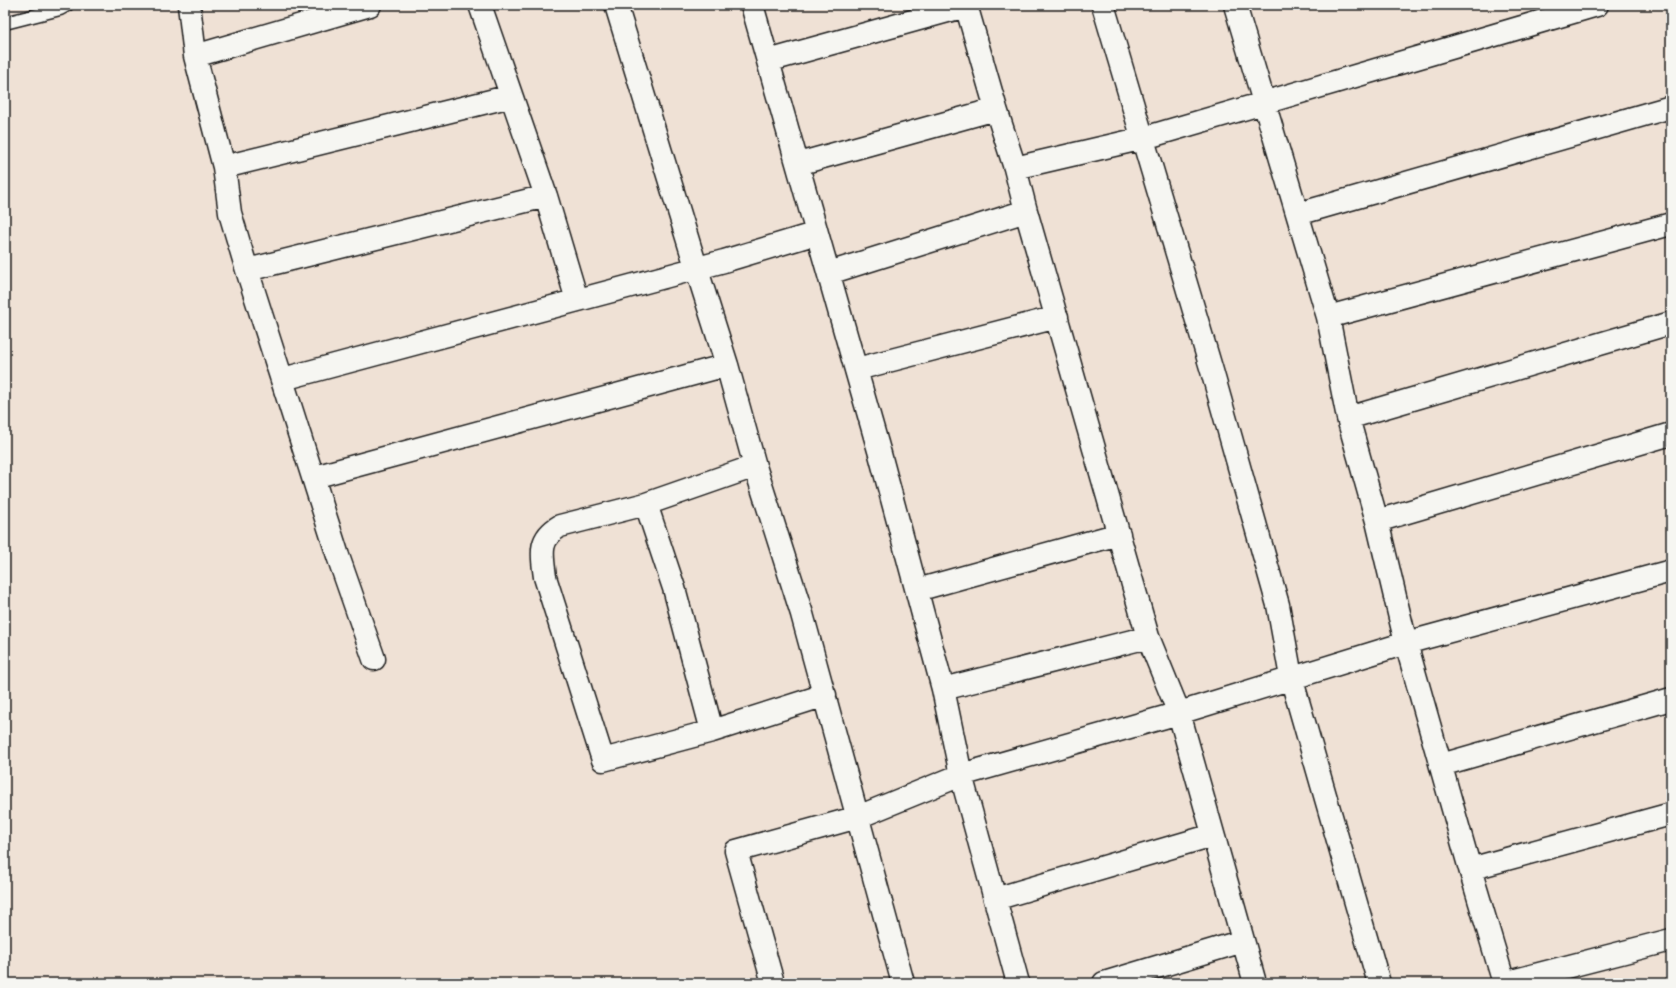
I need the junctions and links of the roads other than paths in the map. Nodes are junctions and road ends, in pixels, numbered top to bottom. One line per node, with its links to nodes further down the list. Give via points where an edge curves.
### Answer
1 (66, 5): 11 (lane, via 60,9)
2 (189, 5): 12 (street)
3 (370, 5): 12 (street)
4 (480, 5): 14 (street)
5 (616, 5): 27 (street)
6 (752, 5): 13 (street)
7 (966, 5): 13 (street); 17 (street)
8 (1104, 5): 18 (street)
9 (1236, 5): 15 (street)
10 (1597, 5): 15 (street)
11 (5, 23)
12 (195, 56): 20 (street)
13 (768, 61): 19 (street)
14 (511, 96): 20 (street); 22 (street)
15 (1266, 103): 18 (street); 24 (street)
16 (1671, 107): 24 (street)
17 (996, 109): 19 (street); 21 (street)
18 (1144, 138): 21 (street); 49 (street, via 1278,605)
19 (798, 164): 26 (street)
20 (224, 167): 28 (street, via 230,213)
21 (1015, 168): 23 (street)
22 (546, 196): 28 (street); 30 (street)
23 (1026, 211): 29 (street); 31 (street)
24 (1298, 214): 32 (street)
25 (1671, 224): 32 (street)
26 (817, 233): 27 (street); 29 (street)
27 (696, 268): 30 (street); 34 (street)
28 (247, 270): 36 (street)
29 (829, 273): 35 (street)
30 (577, 300): 36 (street)
31 (1057, 317): 35 (street); 43 (street)
32 (1328, 317): 37 (street)
33 (1671, 323): 37 (street)
34 (727, 365): 39 (street); 40 (street)
35 (857, 369): 45 (street)
36 (283, 379): 40 (street)
37 (1348, 418): 42 (street)
38 (1671, 434): 42 (street)
39 (755, 466): 41 (street); 51 (street)
40 (314, 477): 48 (street)
41 (646, 504): 54 (street, via 674,588); 54 (street, via 560,526 551,531 544,541 542,555 546,577 603,760)
42 (1377, 521): 47 (street)
43 (1119, 534): 45 (street); 46 (street)
44 (1671, 570): 47 (street)
45 (916, 590): 50 (street)
46 (1148, 636): 50 (street); 53 (street)
47 (1406, 643): 49 (street); 55 (street)
48 (374, 659)
49 (1291, 677): 53 (street); 69 (street)
50 (943, 689): 56 (street)
51 (825, 695): 54 (street); 58 (street)
52 (1671, 699): 55 (street)
53 (1179, 713): 56 (street); 59 (street)
54 (712, 731)
55 (1441, 765): 60 (street)
56 (961, 775): 58 (street); 61 (street)
57 (1671, 814): 60 (street)
58 (858, 817): 64 (street, via 736,851); 65 (street)
59 (1213, 835): 61 (street); 63 (street)
60 (1470, 869): 70 (street)
61 (995, 899): 66 (street)
62 (1671, 940): 70 (street)
63 (1243, 941): 67 (street); 68 (street)
64 (773, 983)
65 (902, 983)
66 (1018, 983)
67 (1104, 983)
68 (1255, 983)
69 (1379, 983)
70 (1504, 983)

